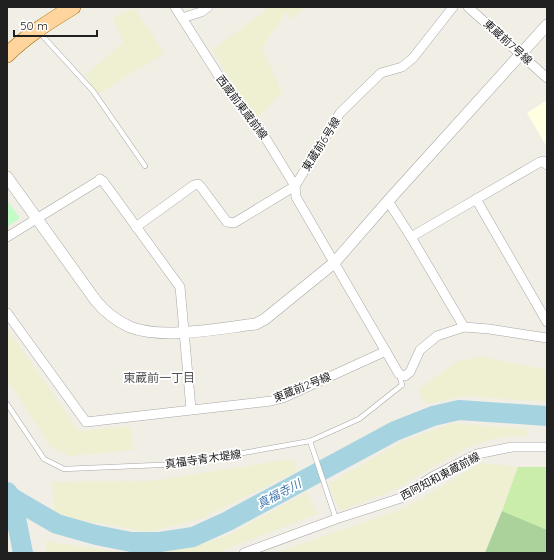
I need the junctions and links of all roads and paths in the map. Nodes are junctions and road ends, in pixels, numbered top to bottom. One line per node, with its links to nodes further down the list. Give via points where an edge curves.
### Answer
1 (73, 7): 8 (main road)
2 (175, 7): 6 (street, 西蔵前東蔵前線)
3 (208, 7): 6 (street)
4 (453, 7): 15 (street, 東蔵前6号線, via 412,58 402,67 381,73 340,114)
5 (468, 7): 9 (street, 東蔵前7号線)
6 (182, 18): 15 (street, 西蔵前東蔵前線, via 228,92 260,129)
7 (547, 25): 9 (street)
8 (38, 30): 10 (main road); 13 (lane, via 93,91)
9 (521, 54): 11 (street, 東蔵前7号線); 17 (street)
10 (7, 55)
11 (547, 78)
12 (547, 165): 16 (street, via 540,162)
13 (145, 166)
14 (7, 177): 18 (street)
15 (295, 186): 19 (street, via 230,223 201,186 194,185); 22 (street, 西蔵前東蔵前線, via 296,197)
16 (476, 199): 21 (street); 24 (street)
17 (388, 201): 21 (street); 22 (street)
18 (37, 218): 19 (street, via 100,179); 20 (street); 26 (street, via 96,301 114,318 140,330)
19 (136, 227): 26 (street, via 180,286)
20 (7, 237)
21 (411, 237): 25 (street)
22 (334, 264): 26 (street, via 256,324); 28 (street, 西蔵前東蔵前線)
23 (7, 313): 31 (street, 東蔵前2号線, via 86,422)
24 (547, 322)
25 (464, 327): 27 (street); 29 (street, via 437,336 420,350 410,372 405,376)
26 (184, 332): 31 (street)
27 (547, 338)
28 (386, 352): 29 (street); 31 (street, 東蔵前2号線, via 283,398)
29 (399, 374): 32 (lane, 真福寺青木堤線, via 402,385 359,419)
30 (7, 404): 32 (lane, 真福寺青木堤線, via 44,459 64,469 182,464)
31 (191, 409)
32 (310, 441): 34 (lane)
33 (547, 447): 34 (street, 西阿知和東蔵前線, via 512,446 477,454 432,478 402,498)
34 (336, 519): 35 (street, 西阿知和東蔵前線)
35 (244, 553)

